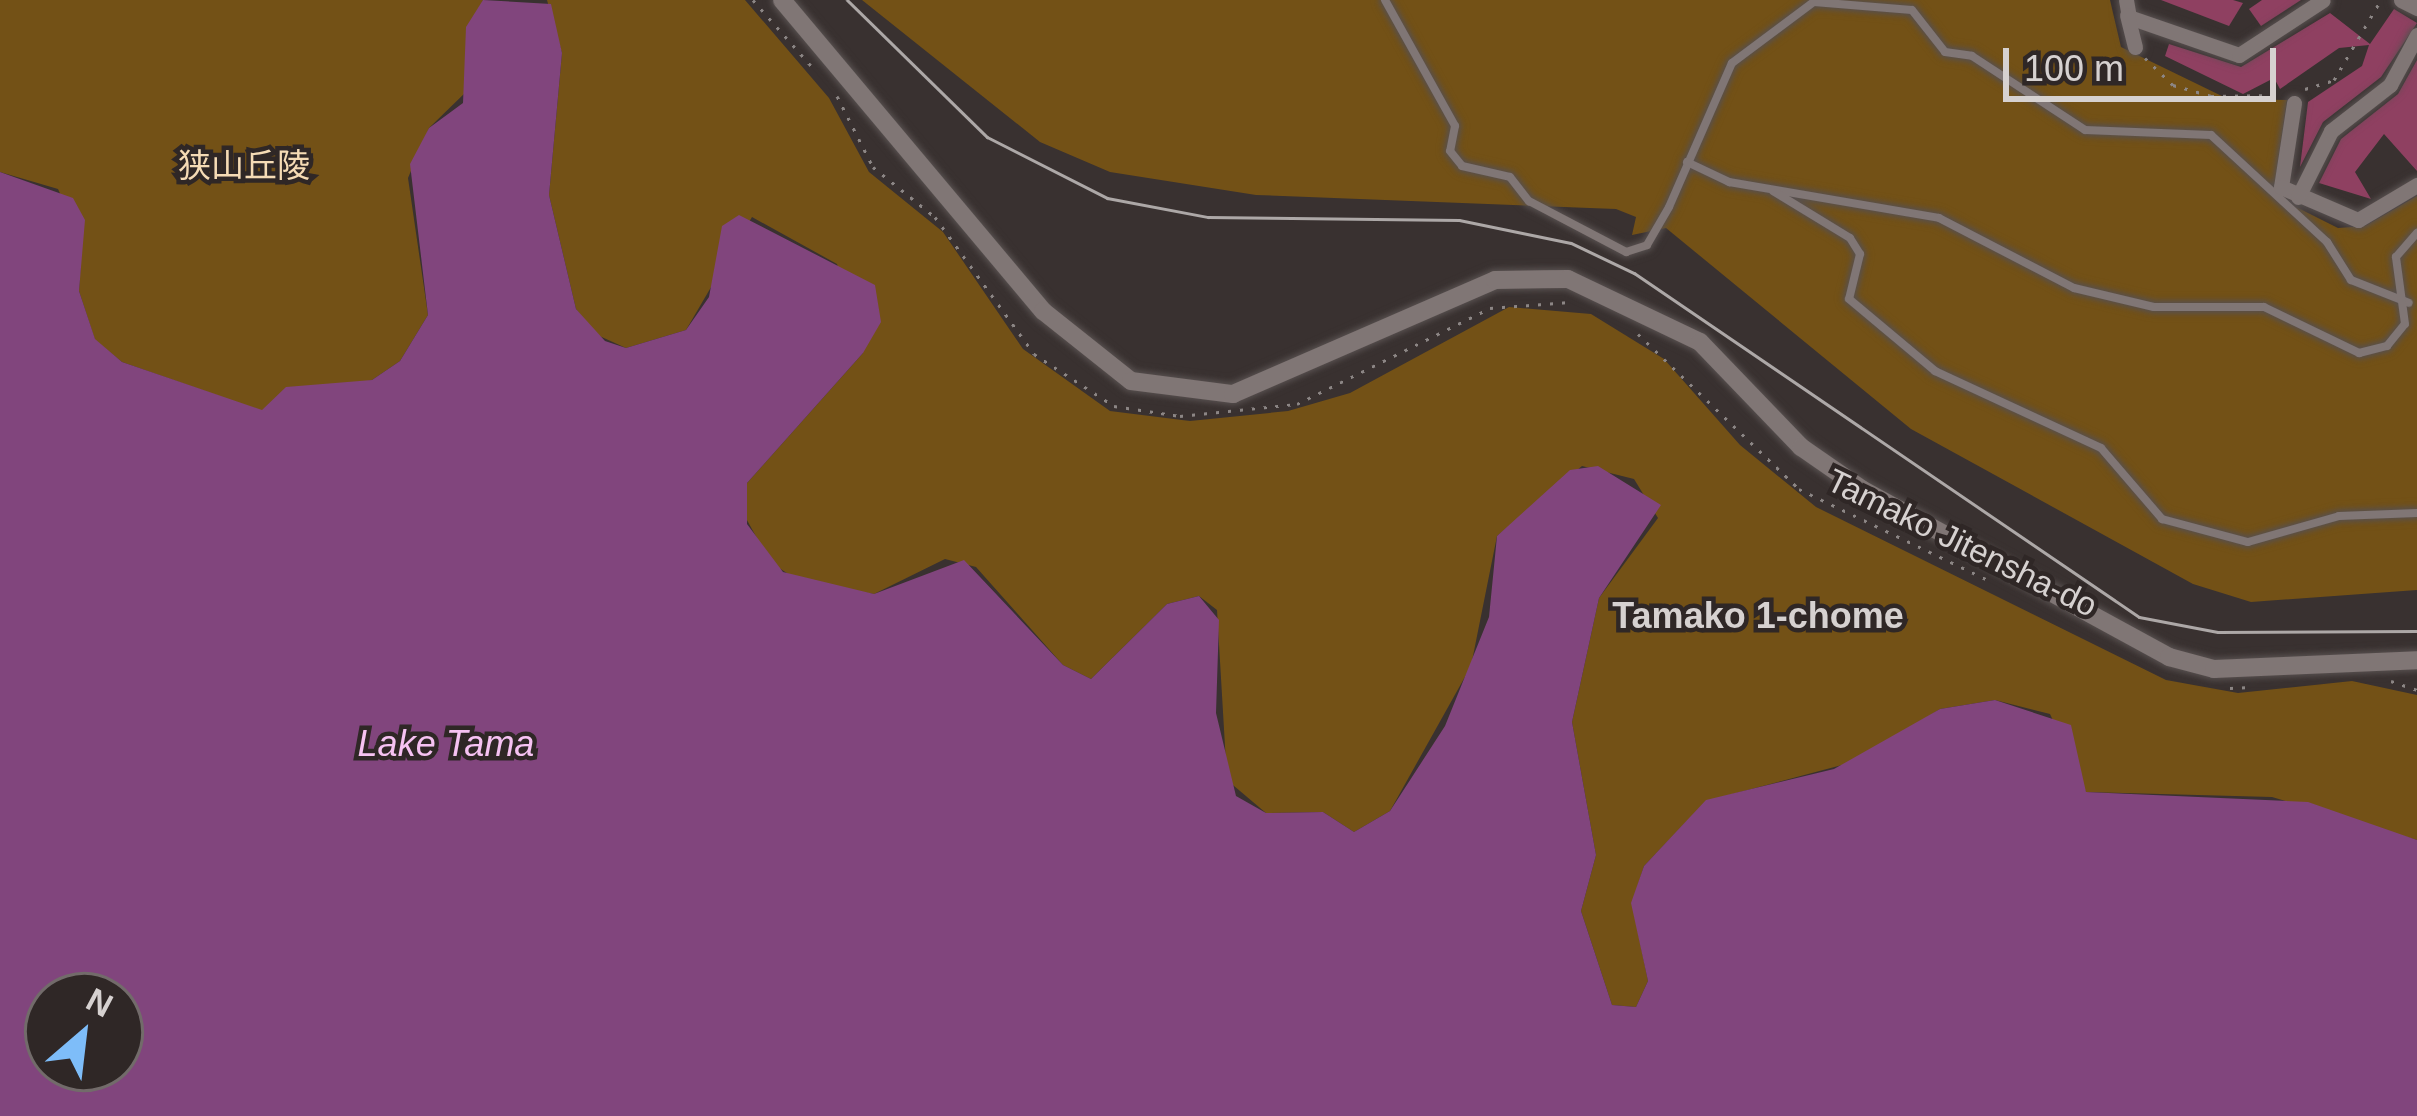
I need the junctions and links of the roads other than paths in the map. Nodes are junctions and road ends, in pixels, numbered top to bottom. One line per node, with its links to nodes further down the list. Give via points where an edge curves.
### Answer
1 (782, 0): 18 (street, via 1043,311 1131,381 1233,394 1495,280 1568,279 1700,342 1801,447 1863,490 2169,657 2227,669)
2 (1385, 0): 11 (lane, via 1455,126 1450,151 1462,166 1510,177 1528,201 1626,252 1647,245)
3 (2324, 0): 6 (street, via 2240,55)
4 (2401, 0): 7 (street)
5 (1816, 1): 11 (lane, via 1732,63); 16 (lane, via 1912,10 1945,52 1972,56 2085,130 2211,135 2327,242 2351,280)
6 (2127, 8): 9 (street)
7 (2417, 8)
8 (2417, 35): 14 (street, via 2390,85 2331,131)
9 (2135, 47)
10 (2294, 103): 14 (street, via 2282,187)
11 (1687, 162): 13 (lane)
12 (2417, 185): 14 (street, via 2358,220)
13 (1772, 190): 16 (lane, via 1939,218 2074,288 2154,308 2264,308 2313,323 2339,350 2387,346); 17 (lane, via 1850,238 1860,254 1850,299 1935,371 2101,448 2162,519 2248,542 2339,516)
14 (2298, 197)
15 (2417, 233): 16 (lane, via 2396,257)
16 (2409, 303)
17 (2417, 513)
18 (2417, 660)

